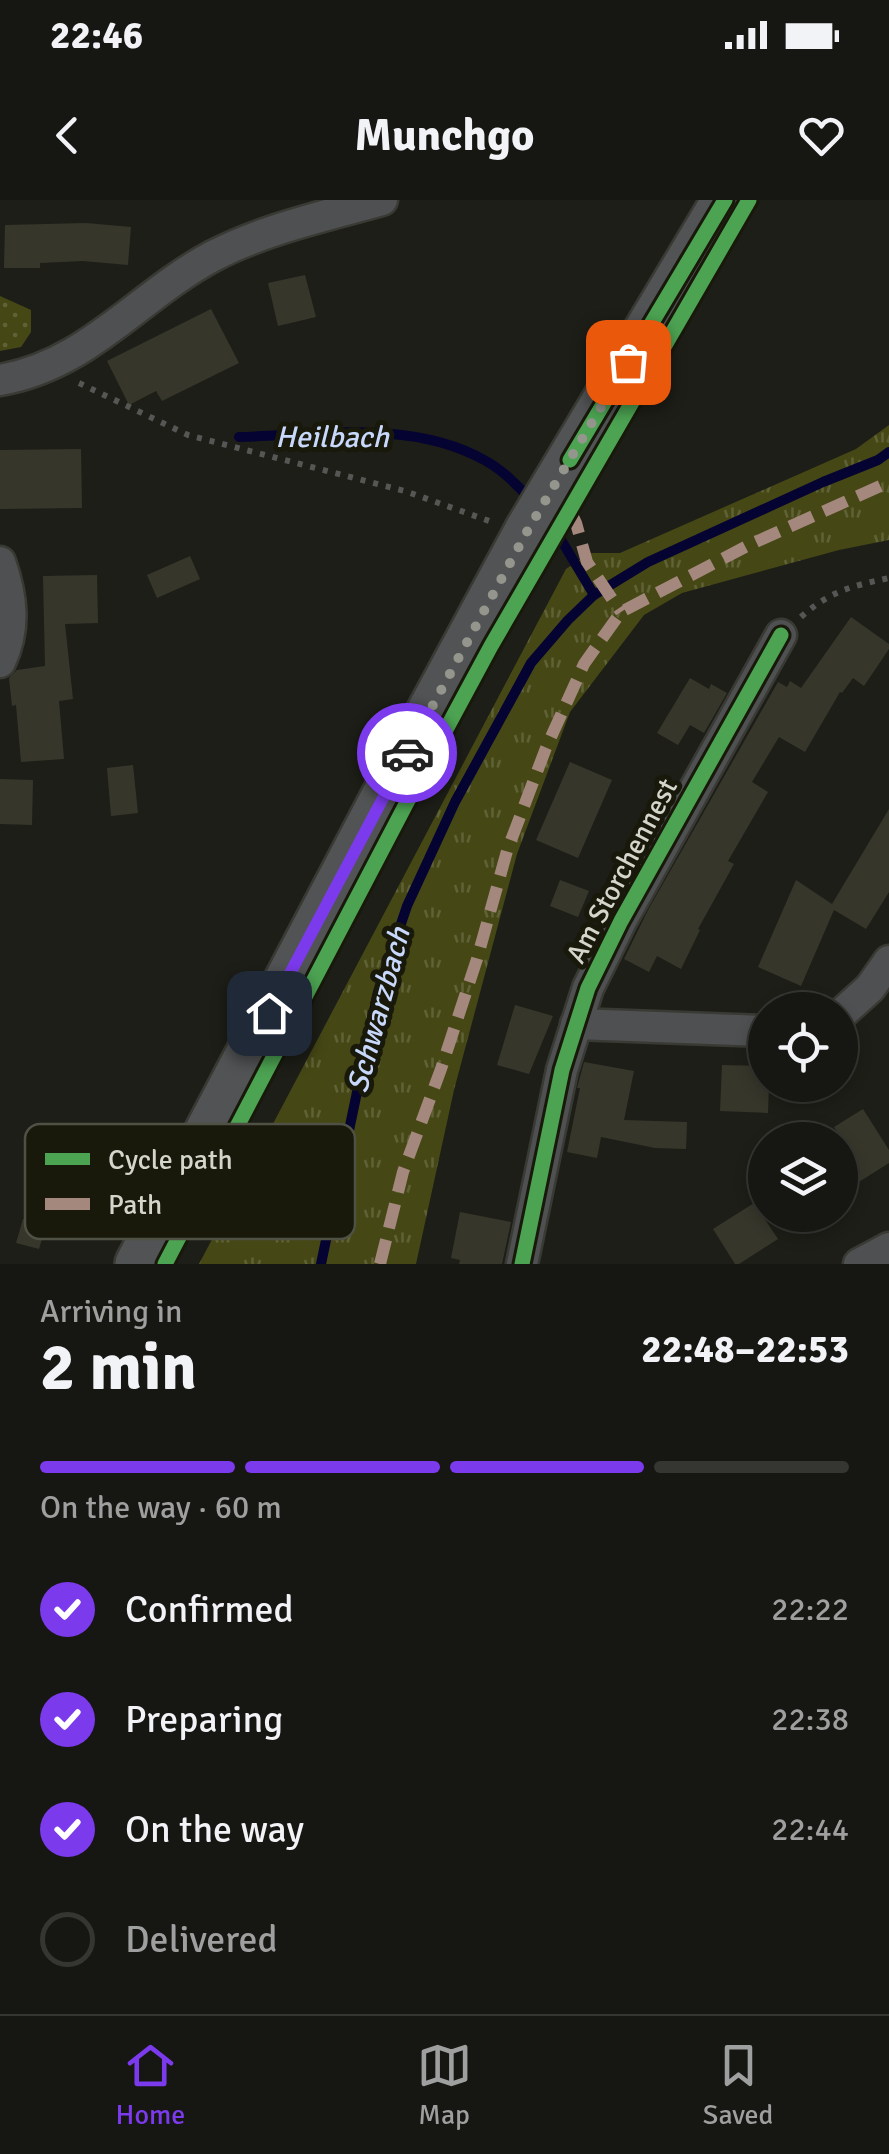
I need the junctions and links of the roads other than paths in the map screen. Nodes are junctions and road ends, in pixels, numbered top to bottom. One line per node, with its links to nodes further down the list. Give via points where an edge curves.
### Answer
1 (382, 200): 3 (street, via 255,237 214,256 88,345 47,368)
2 (725, 200): 11 (main road, via 528,531)
3 (0, 380)
4 (0, 562): 6 (street, via 12,610)
5 (781, 635): 9 (street, Am Storchennest, via 621,922)
6 (0, 662)
7 (889, 961): 8 (street)
8 (858, 999)
9 (576, 1024): 10 (street); 15 (street, Am Storchennest)
10 (748, 1031)
11 (212, 1124)
12 (151, 1239): 14 (main road)
13 (889, 1248): 16 (street)
14 (138, 1264)
15 (522, 1264)
16 (859, 1264)

